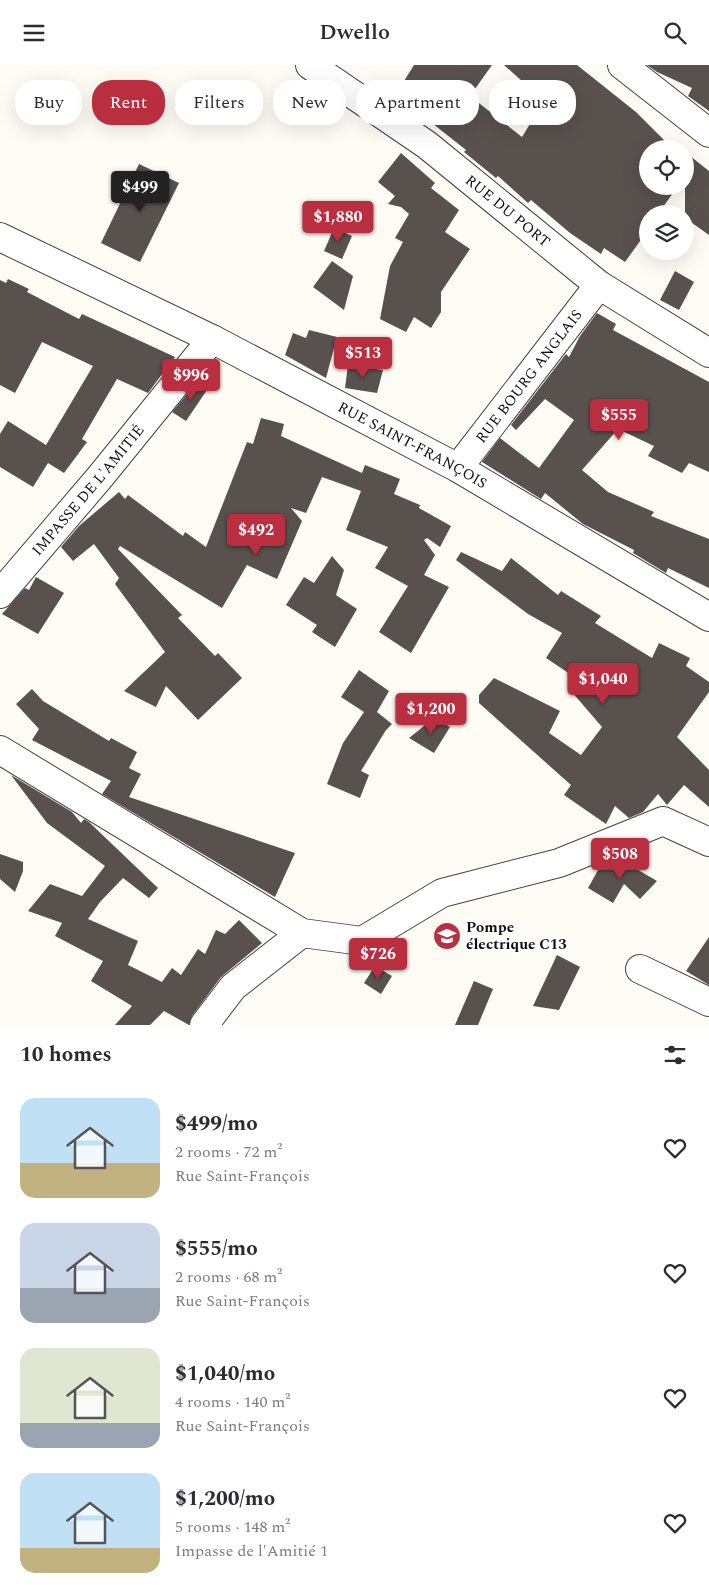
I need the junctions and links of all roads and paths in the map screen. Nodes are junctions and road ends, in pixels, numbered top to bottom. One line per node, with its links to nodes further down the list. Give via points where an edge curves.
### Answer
1 (310, 65): 5 (street, RUE DU PORT, via 427,145)
2 (622, 65): 3 (street)
3 (709, 133)
4 (0, 237): 6 (street, RUE SAINT-FRANÇOIS)
5 (599, 285): 7 (street, RUE DU PORT); 8 (street, RUE BOURG ANGLAIS)
6 (212, 339): 8 (street, RUE SAINT-FRANÇOIS); 9 (street, IMPASSE DE L'AMITIÉ)
7 (709, 353)
8 (458, 468): 10 (street, RUE SAINT-FRANÇOIS)
9 (0, 594)
10 (709, 617)
11 (0, 750): 13 (street)
12 (709, 842): 13 (street, via 663,821 559,863 442,893 362,941)
13 (302, 933): 16 (street, via 233,987)
14 (640, 969): 15 (street)
15 (709, 1002)
16 (204, 1025)

